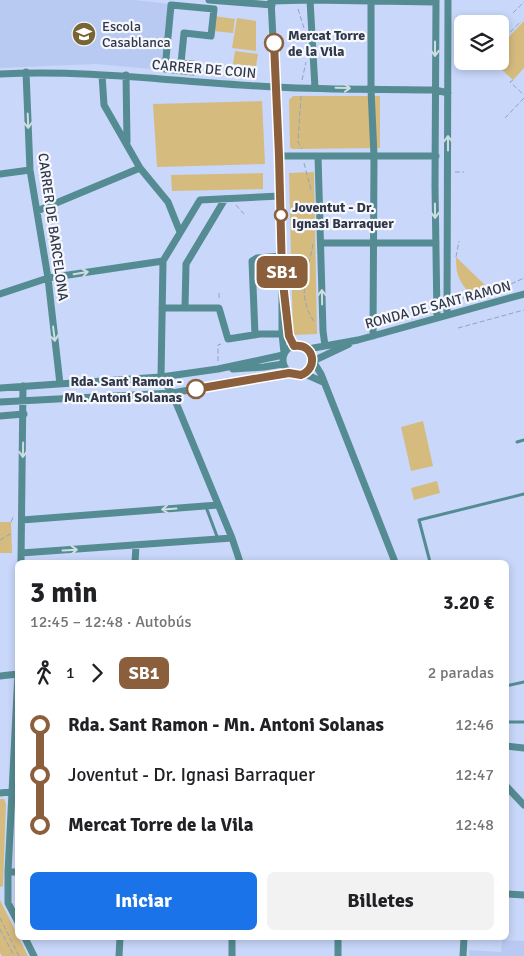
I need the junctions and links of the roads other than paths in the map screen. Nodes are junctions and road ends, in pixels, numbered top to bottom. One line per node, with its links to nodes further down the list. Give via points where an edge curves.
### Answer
1 (209, 0): 7 (street)
2 (296, 0): 3 (street); 7 (street)
3 (310, 0): 4 (street); 14 (street)
4 (371, 0): 6 (street); 15 (street)
5 (448, 0): 17 (street)
6 (436, 1): 16 (street, one-way to 16)
7 (271, 2): 13 (street)
8 (26, 72): 10 (street, CARRER DE COIN); 11 (street, CARRER DE COIN, via 63,77); 24 (street, CARRER DE BARCELONA, one-way to 24)
9 (193, 72): 9 (street, via 165,69 171,5 214,9 211,36 184,33 181,63 193,64)
10 (0, 74)
11 (102, 75): 12 (street, CARRER DE COIN); 18 (street, via 104,105)
12 (126, 75): 13 (street, CARRER DE COIN); 18 (street)
13 (276, 87): 14 (street, CARRER DE COIN); 19 (street)
14 (315, 88): 15 (street, CARRER DE COIN, one-way to 15)
15 (371, 89): 16 (street, CARRER DE COIN); 21 (street)
16 (435, 90): 17 (street, CARRER DE COIN); 22 (street)
17 (448, 93): 27 (street, one-way to 17)
18 (127, 143): 23 (street)
19 (279, 156): 20 (street); 28 (street)
20 (318, 156): 21 (street); 32 (street)
21 (374, 156): 22 (street); 33 (street)
22 (436, 156): 26 (street)
23 (140, 168): 30 (street); 31 (street, via 168,202)
24 (30, 170): 25 (street); 30 (street, CARRER DE BARCELONA)
25 (0, 174)
26 (435, 186): 27 (street); 34 (street, one-way to 34)
27 (448, 186): 39 (street)
28 (280, 196): 29 (street); 35 (street)
29 (227, 199): 31 (street, via 200,200); 44 (street, via 186,264)
30 (37, 211): 38 (street, CARRER DE BARCELONA)
31 (180, 232): 36 (street)
32 (317, 242): 33 (street); 52 (street, one-way to 32)
33 (373, 243): 34 (street); 49 (street)
34 (436, 243): 40 (street)
35 (282, 256): 37 (street); 48 (street, via 252,261)
36 (162, 260): 38 (street, one-way to 36); 43 (street)
37 (282, 274): 47 (street); 51 (street, via 289,336)
38 (48, 278): 41 (street); 64 (street, CARRER DE BARCELONA, one-way to 64)
39 (448, 278): 40 (street); 45 (street)
40 (437, 279): 46 (street)
41 (0, 294)
42 (524, 294): 45 (street, RONDA DE SANT RAMON)
43 (162, 308): 44 (street); 62 (street)
44 (185, 308): 48 (street, via 219,308 228,339)
45 (447, 314): 46 (street, RONDA DE SANT RAMON)
46 (437, 317): 49 (street, RONDA DE SANT RAMON)
47 (282, 334): 48 (street); 54 (street)
48 (256, 335)
49 (373, 336): 50 (street, RONDA DE SANT RAMON)
50 (358, 340): 52 (street, RONDA DE SANT RAMON); 55 (street, RONDA DE SANT RAMON)
51 (294, 346): 53 (street, RONDA DE SANT RAMON); 54 (street)
52 (325, 346): 53 (street, RONDA DE SANT RAMON)
53 (308, 349): 55 (street)
54 (284, 354): 56 (street); 58 (street)
55 (313, 361): 60 (street); 63 (street)
56 (283, 364): 57 (street); 59 (street)
57 (243, 368): 58 (street); 61 (street)
58 (218, 369): 62 (street)
59 (289, 373): 60 (street); 61 (street)
60 (305, 374): 63 (street)
61 (265, 377): 67 (street)
62 (161, 378): 64 (street); 67 (street)
63 (323, 382): 85 (street)
64 (60, 384): 65 (street)
65 (23, 386): 66 (street); 68 (street)
66 (0, 388)
67 (172, 393): 68 (street); 75 (street)
68 (24, 401): 69 (street); 70 (street)
69 (0, 402)
70 (24, 414): 71 (street); 77 (street, one-way to 77)
71 (0, 416)
72 (524, 440): 73 (lane)
73 (517, 442)
74 (524, 494): 86 (lane, via 419,520)
75 (218, 505): 76 (street); 78 (street)
76 (205, 506): 77 (street, one-way to 77); 79 (lane)
77 (22, 520): 81 (street)
78 (232, 538): 79 (street); 84 (street)
79 (218, 539): 80 (street)
80 (136, 546): 81 (street, one-way to 80); 83 (street)
81 (21, 553): 82 (street)
82 (21, 560)
83 (135, 560)
84 (239, 560)
85 (394, 560)
86 (429, 560)
87 (15, 674): 88 (street)
88 (0, 676)
89 (524, 682): 90 (lane)
90 (509, 685)
91 (509, 722): 92 (lane)
92 (524, 722)
93 (509, 746): 94 (street)
94 (524, 748)
95 (509, 789): 98 (street)
96 (15, 792): 97 (street); 99 (street)
97 (0, 793)
98 (524, 805)
99 (8, 872): 100 (street); 103 (street, via 8,902)
100 (15, 872)
101 (509, 894): 102 (street)
102 (524, 895)
103 (15, 916)
104 (26, 940): 109 (street)
105 (120, 940): 110 (street)
106 (232, 940): 111 (street)
107 (338, 940): 112 (street)
108 (464, 940): 113 (street)
109 (34, 956)
110 (119, 956)
111 (232, 956)
112 (338, 956)
113 (463, 956)

